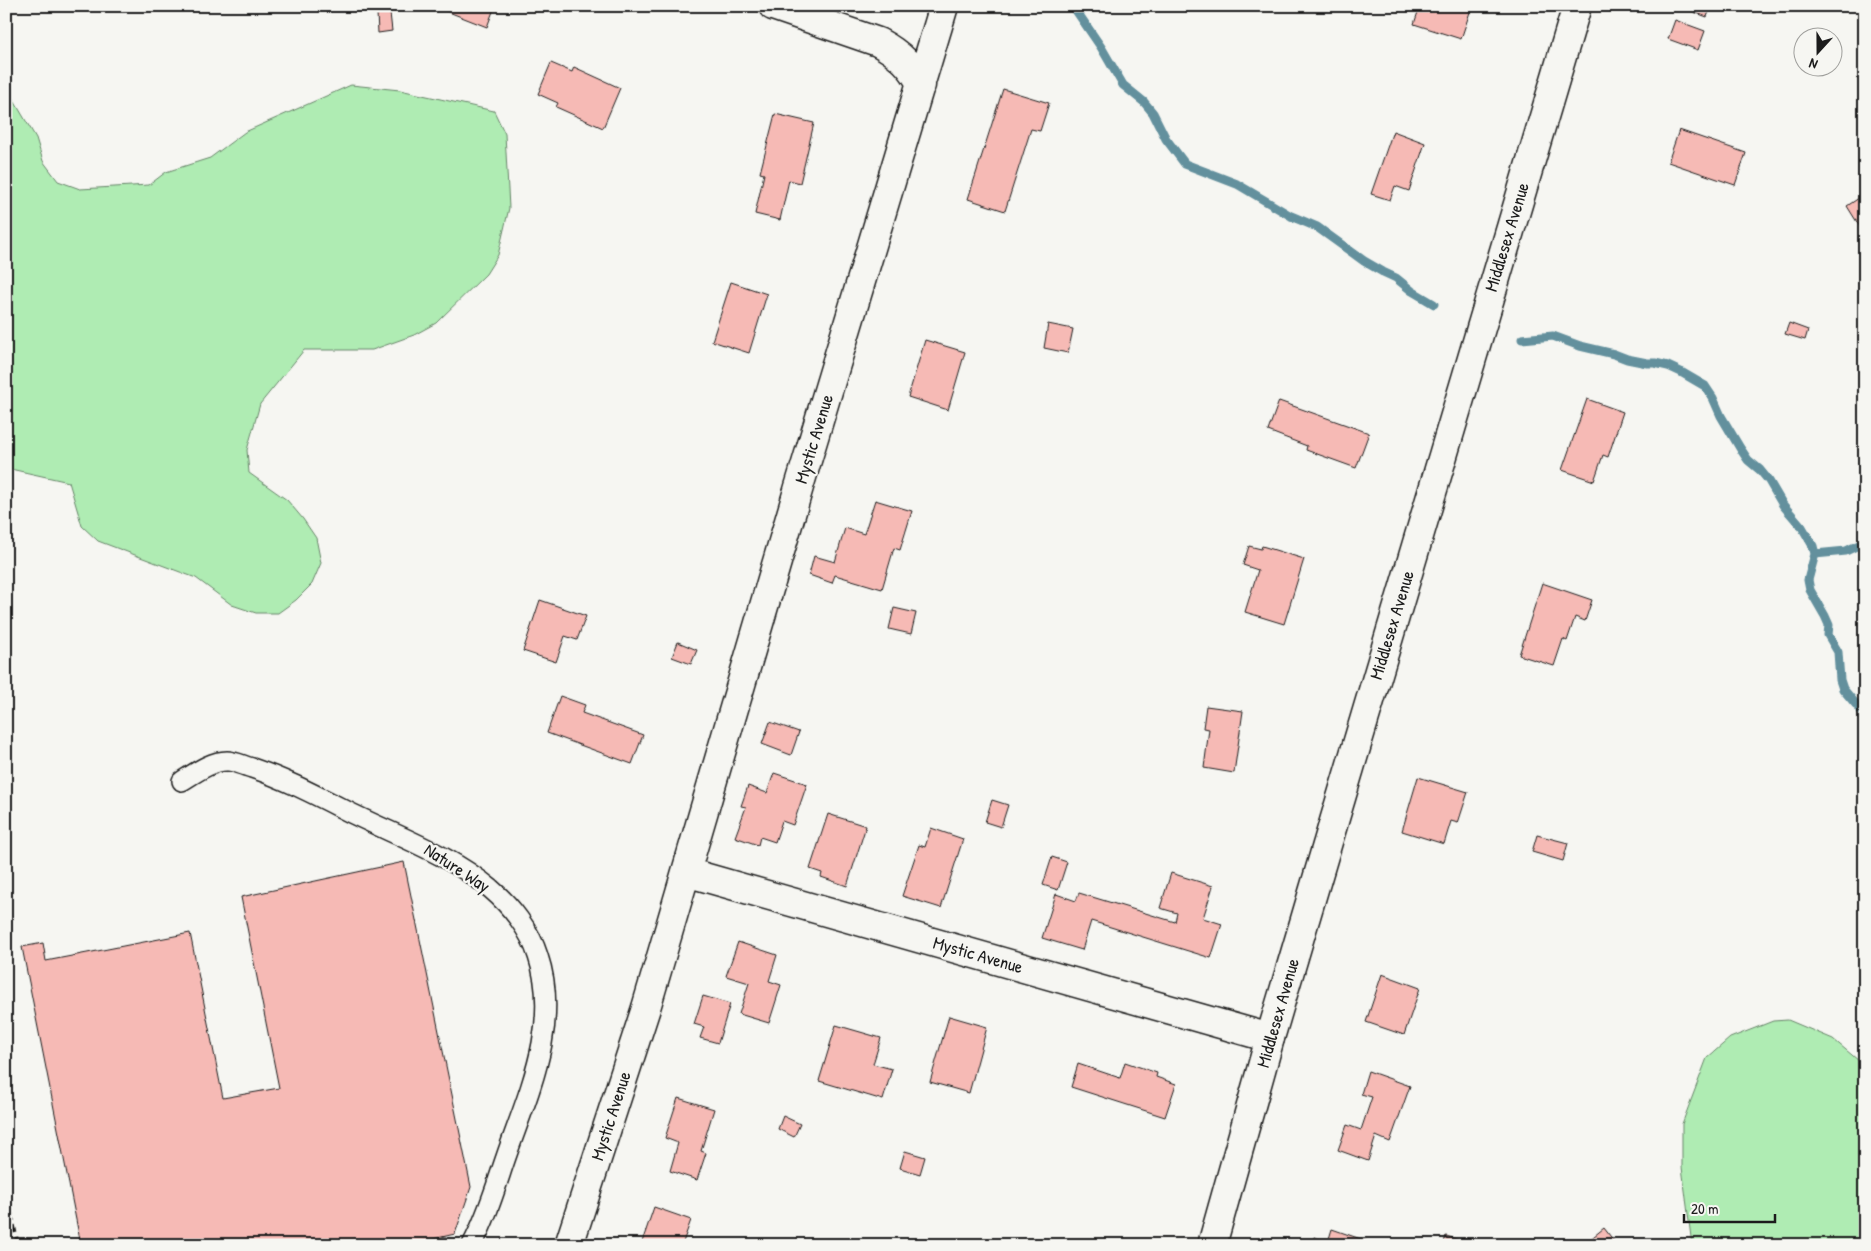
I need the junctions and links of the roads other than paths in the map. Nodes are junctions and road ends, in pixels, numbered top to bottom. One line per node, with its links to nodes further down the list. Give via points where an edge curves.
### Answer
1 (773, 6): 4 (street, via 878,42 909,64)
2 (944, 6): 4 (street, Mystic Avenue)
3 (1577, 6): 7 (street, Middlesex Avenue)
4 (921, 85): 6 (street, Mystic Avenue)
5 (182, 781): 8 (lane, Nature Way, via 202,768 225,761 283,779 426,847 470,873 506,903 527,932 544,976 546,1020 524,1108)
6 (686, 872): 7 (street, Mystic Avenue); 9 (street, Mystic Avenue, via 646,1008)
7 (1270, 1038): 10 (street, Middlesex Avenue)
8 (472, 1245)
9 (569, 1245)
10 (1212, 1245)

